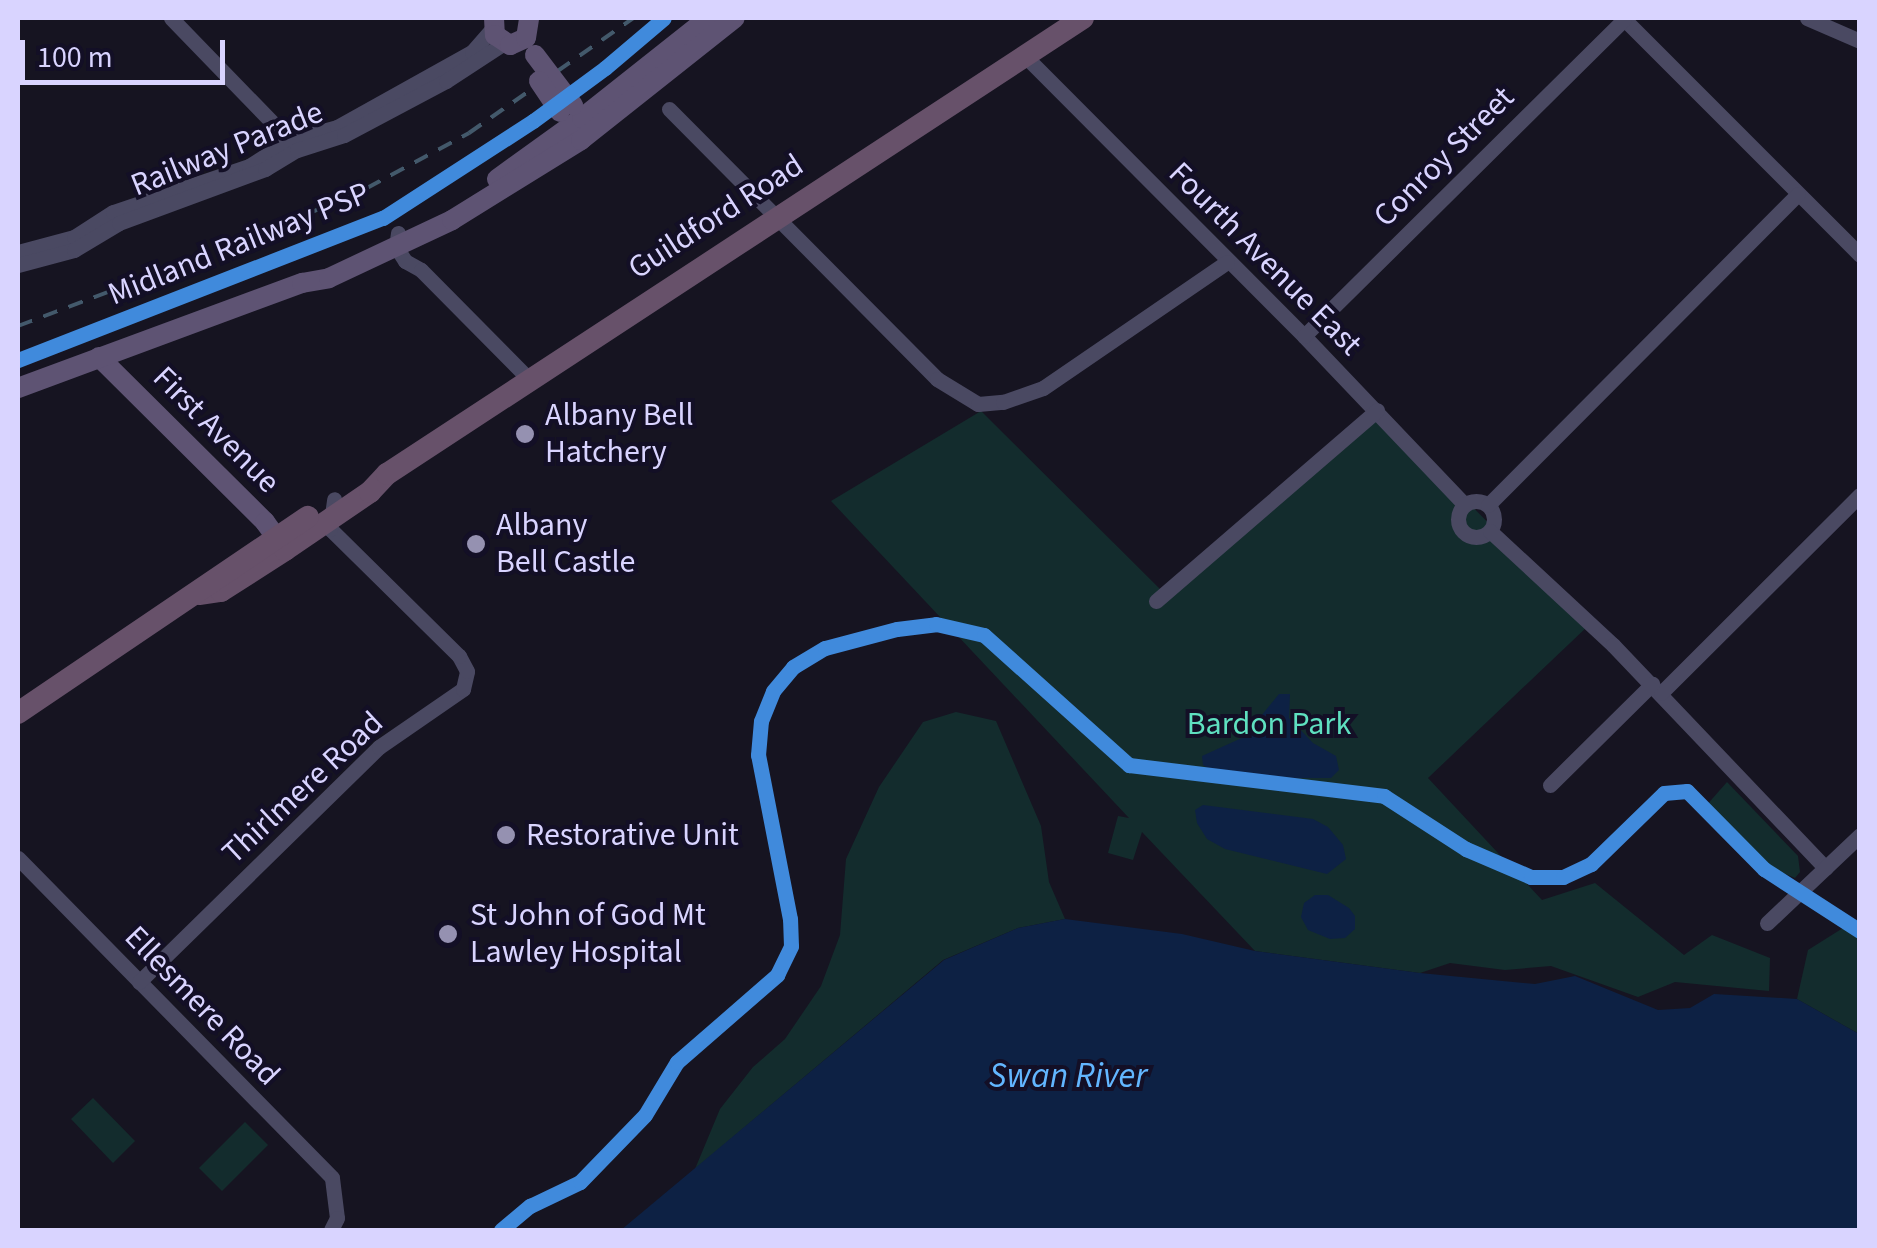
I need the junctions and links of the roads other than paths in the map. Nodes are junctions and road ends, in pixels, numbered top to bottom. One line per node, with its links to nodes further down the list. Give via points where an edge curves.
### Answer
1 (172, 18): 12 (street)
2 (708, 18): 11 (main road)
3 (735, 18): 11 (main road)
4 (1083, 18): 9 (highway, Guildford Road)
5 (1623, 18): 13 (street); 20 (street, Conroy Street)
6 (1807, 18): 8 (street)
7 (518, 35): 11 (main road, bridge); 12 (street, Railway Parade, via 344,135)
8 (1860, 41)
9 (1024, 56): 14 (highway, Guildford Road); 18 (street, Fourth Avenue East)
10 (668, 109): 14 (street)
11 (576, 122): 15 (main road)
12 (294, 145): 16 (street, Railway Parade, via 114,212 74,238); 19 (street, Railway Parade, via 265,169 120,223 74,250)
13 (1798, 194): 17 (street); 27 (street)
14 (776, 218): 18 (street, via 937,379 978,404 1044,388); 22 (highway, Guildford Road)
15 (404, 239): 21 (main road, via 329,278); 22 (street, via 421,270)
16 (18, 252)
17 (1860, 255)
18 (1227, 262): 20 (street, Fourth Avenue East)
19 (18, 265)
20 (1304, 336): 24 (street, Fourth Avenue East)
21 (100, 357): 23 (main road); 30 (main road, First Avenue)
22 (529, 379): 28 (highway, Guildford Road, via 387,474 362,482)
23 (18, 388)
24 (1377, 410): 26 (street, Fourth Avenue East); 31 (street)
25 (1860, 496): 32 (street)
26 (1465, 505): 27 (street); 29 (street, via 1458,514 1461,529 1475,537)
27 (1488, 505): 29 (street, via 1494,515)
28 (331, 510): 30 (highway, Guildford Road); 39 (street, Thirlmere Road, via 337,538 460,656 467,670 462,689 379,747)
29 (1490, 531): 32 (street)
30 (280, 544): 33 (highway, Guildford Road, via 212,579)
31 (1156, 601)
32 (1656, 688): 34 (street); 37 (street)
33 (18, 713)
34 (1550, 784)
35 (1860, 835): 37 (street)
36 (18, 858): 39 (street, Ellesmere Road)
37 (1825, 868): 38 (street)
38 (1767, 923)
39 (140, 982): 40 (street, Ellesmere Road, via 332,1178 337,1218)
40 (331, 1230)

